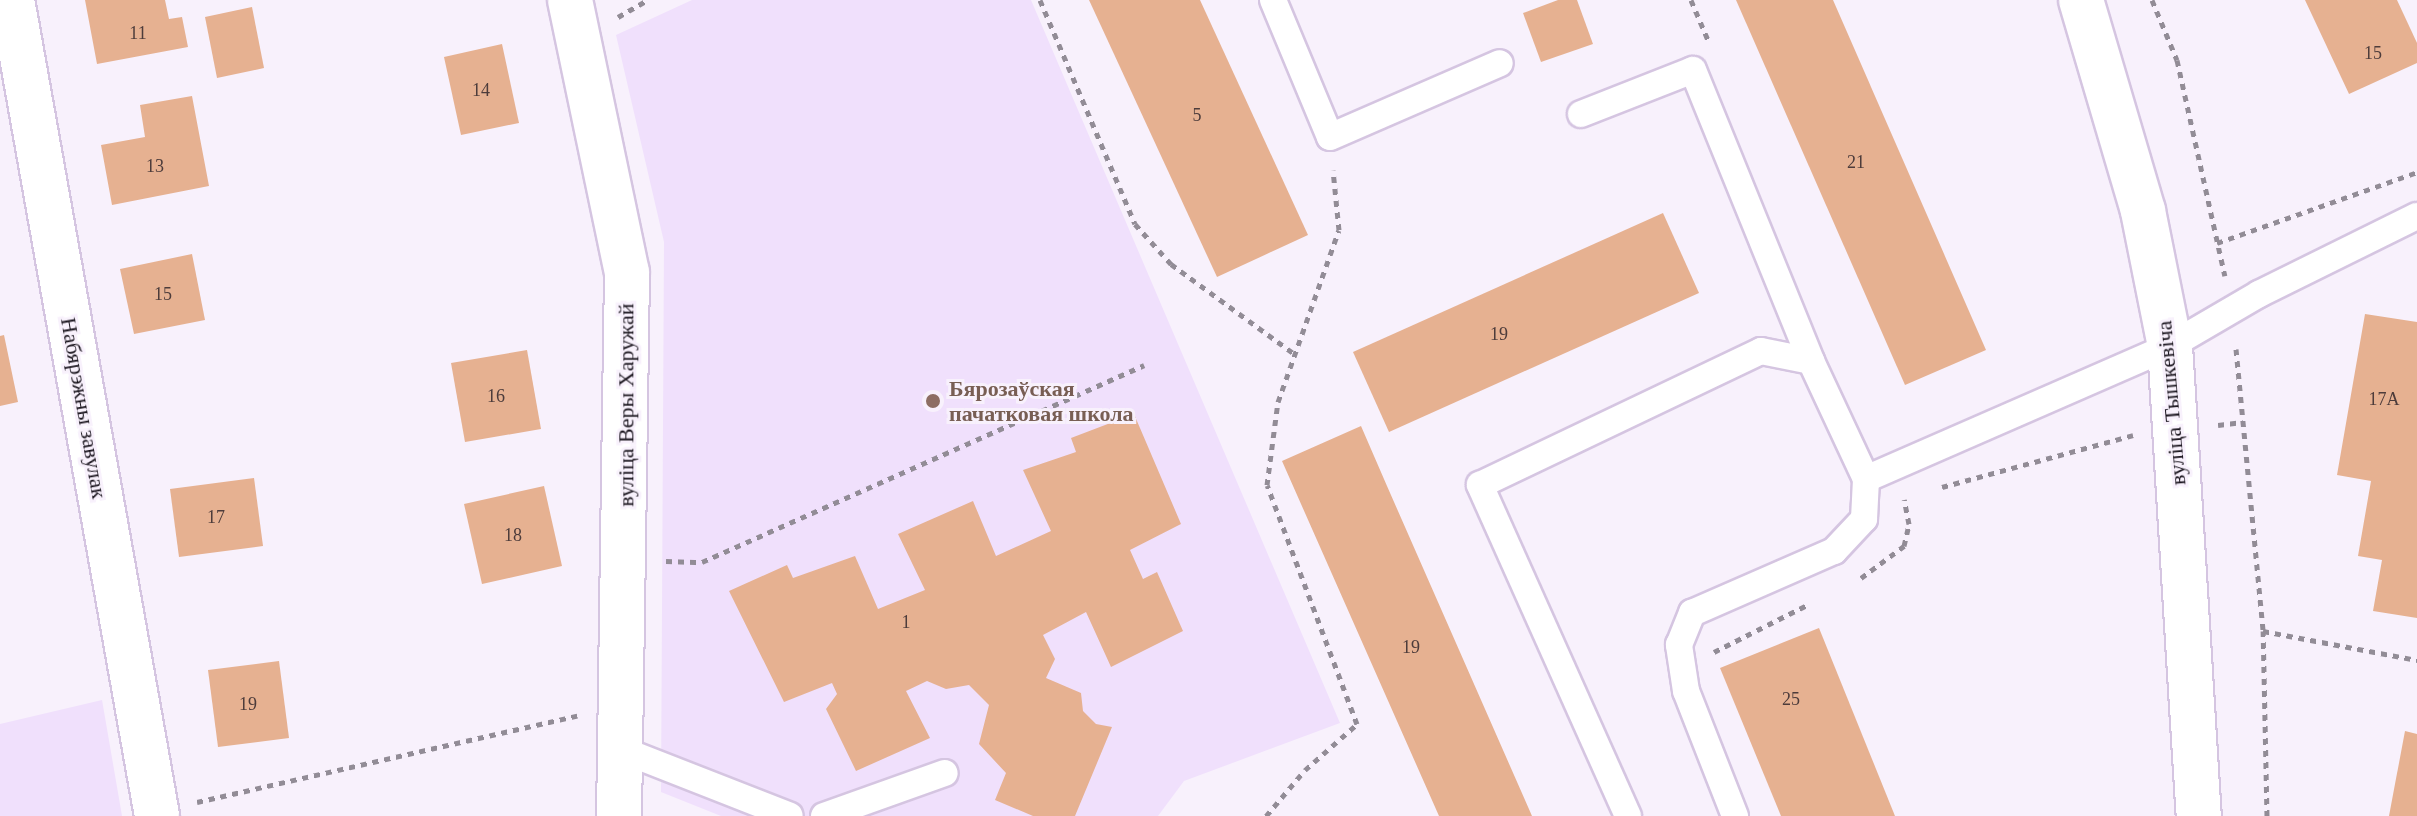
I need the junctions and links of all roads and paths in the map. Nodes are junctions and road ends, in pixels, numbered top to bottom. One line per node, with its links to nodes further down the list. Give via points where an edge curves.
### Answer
1 (12, 0): 31 (street, Набярэжны завулак)
2 (648, 0): 6 (path)
3 (1040, 0): 14 (path, via 1135,224 1171,264)
4 (1273, 0): 9 (lane)
5 (2081, 0): 13 (street, вуліца Тышкевіча, via 2143,211)
6 (588, 12): 28 (street, вуліца Веры Харужай, via 627,272)
7 (1500, 63): 9 (lane)
8 (1581, 114): 15 (lane, via 1693,70)
9 (1330, 137): 14 (path, via 1339,230)
10 (2417, 172): 12 (path)
11 (2417, 216): 13 (lane)
12 (2217, 243)
13 (2170, 346): 17 (street, вуліца Тышкевіча); 18 (lane)
14 (1296, 355): 35 (path, via 1278,402 1267,485 1357,724 1305,770)
15 (1811, 361): 19 (lane); 36 (lane, via 1761,351 1480,485)
16 (1144, 365): 23 (path, via 702,562)
17 (2176, 430): 20 (path, via 2127,436); 38 (street, вуліца Тышкевіча)
18 (1892, 468): 19 (lane); 22 (path)
19 (1866, 479): 37 (lane, via 1864,519 1834,551 1692,613 1679,645 1686,691)
20 (1934, 490)
21 (1919, 494): 22 (path)
22 (1904, 498): 24 (path, via 1909,524 1904,546)
23 (654, 559)
24 (1858, 579)
25 (1816, 600): 26 (path)
26 (1707, 656)
27 (2417, 660): 39 (path, via 2263,631)
28 (623, 706): 29 (street, вуліца Веры Харужай); 31 (path)
29 (622, 750): 32 (street, вуліца Веры Харужай); 33 (lane)
30 (945, 773): 34 (lane)
31 (148, 814)
32 (619, 816)
33 (790, 816)
34 (824, 816)
35 (1266, 816)
36 (1628, 816)
37 (1735, 816)
38 (2199, 816)
39 (2267, 816)

